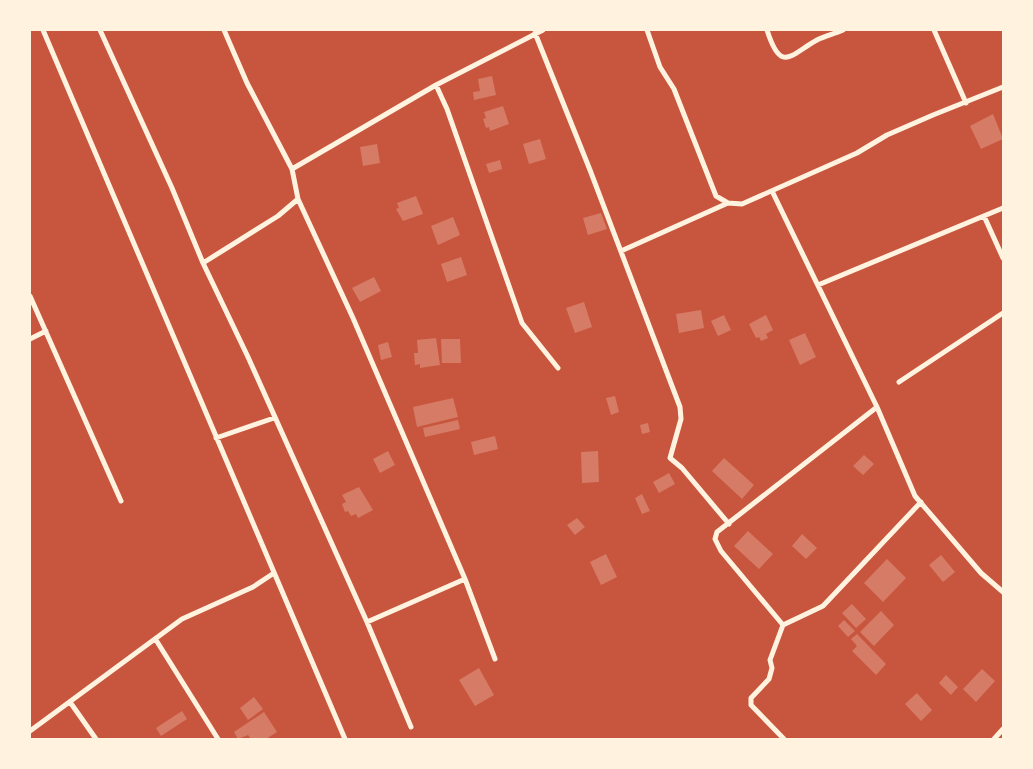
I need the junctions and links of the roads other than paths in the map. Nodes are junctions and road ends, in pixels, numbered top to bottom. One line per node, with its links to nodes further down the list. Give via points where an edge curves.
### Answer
1 (43, 30): 31 (street)
2 (100, 30): 21 (street)
3 (224, 30): 13 (street, via 247,83)
4 (543, 30): 9 (street)
5 (647, 30): 16 (street, via 716,196)
6 (767, 30): 7 (street, via 775,50 785,58)
7 (843, 30)
8 (934, 30): 12 (street)
9 (535, 33): 10 (street); 19 (street)
10 (436, 85): 13 (street); 27 (street, via 522,323)
11 (1003, 87): 12 (street)
12 (966, 103): 14 (street, via 905,127)
13 (292, 169): 15 (street)
14 (772, 191): 16 (street, via 742,204); 22 (street)
15 (298, 199): 21 (street, via 278,216); 36 (street)
16 (728, 203): 19 (street)
17 (1003, 208): 18 (street)
18 (984, 216): 20 (street); 22 (street)
19 (621, 251): 34 (street, via 680,407 681,419 670,458)
20 (1003, 258)
21 (203, 263): 30 (street)
22 (818, 285): 29 (street)
23 (30, 296): 25 (street)
24 (1003, 313): 28 (street)
25 (46, 331): 26 (street); 32 (street)
26 (30, 339)
27 (558, 368)
28 (899, 382)
29 (877, 407): 33 (street, via 915,496); 34 (street)
30 (274, 418): 31 (street); 38 (street)
31 (216, 438): 35 (street)
32 (121, 500)
33 (921, 502): 37 (street, via 981,573); 39 (street, via 823,606)
34 (729, 524): 39 (street, via 717,532 715,540)
35 (274, 573): 40 (street, via 254,587 182,618); 48 (street)
36 (465, 578): 38 (street); 41 (street)
37 (1003, 592)
38 (367, 622): 43 (street)
39 (783, 625): 49 (street, via 770,660 769,680 751,698 751,705)
40 (156, 640): 42 (street); 47 (street)
41 (496, 659)
42 (70, 702): 45 (street); 46 (street)
43 (411, 727)
44 (1003, 730): 50 (street)
45 (30, 731)
46 (96, 739)
47 (218, 739)
48 (345, 739)
49 (784, 739)
50 (994, 739)

